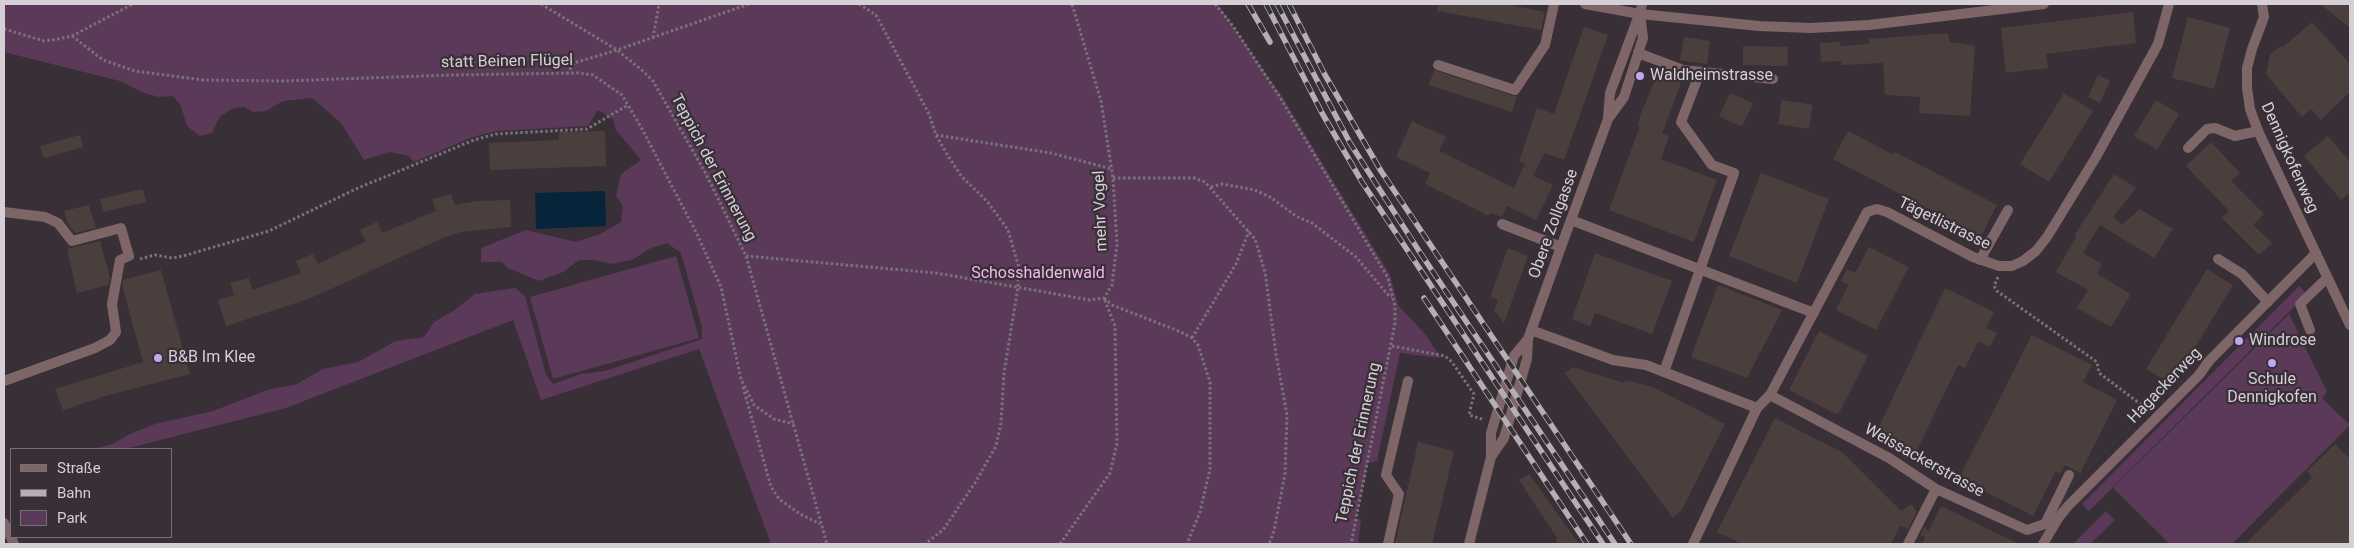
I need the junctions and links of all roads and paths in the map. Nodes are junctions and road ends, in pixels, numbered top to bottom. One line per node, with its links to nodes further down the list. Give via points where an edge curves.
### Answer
1 (133, 4): 16 (path)
2 (541, 4): 18 (path, Teppich der Erinnerung)
3 (659, 4): 17 (path)
4 (749, 4): 17 (path)
5 (859, 4): 27 (path, via 876,15 929,114)
6 (1072, 4): 29 (path, mehr Vogel, via 1101,101)
7 (1215, 4): 47 (path, Teppich der Erinnerung, via 1233,26 1291,116 1388,278)
8 (1554, 4): 20 (street, via 1545,45 1515,90)
9 (1585, 4): 14 (street)
10 (2044, 4): 13 (street)
11 (2169, 4): 43 (street, Tägetlistrasse, via 2158,44 2096,157 2047,237 2023,261)
12 (2262, 4): 26 (street, Dennigkofenweg, via 2264,17 2249,57 2247,78 2248,99)
13 (1973, 8): 14 (street, via 1868,25 1810,28 1759,26)
14 (1641, 9): 19 (street, Obere Zollgasse, via 1643,38); 25 (street, Obere Zollgasse, via 1610,93)
15 (4, 29): 16 (path, via 44,41)
16 (72, 36): 22 (path, statt Beinen Flügel, via 103,60 135,71 203,80)
17 (653, 38): 18 (path)
18 (617, 50): 22 (path, via 574,63); 40 (path, Teppich der Erinnerung, via 653,81 706,174)
19 (1638, 53): 21 (street, via 1683,70); 25 (street, Obere Zollgasse, via 1624,97)
20 (1438, 65)
21 (1700, 72): 23 (street); 44 (street, via 1681,122 1712,165 1734,173)
22 (567, 74): 24 (path, statt Beinen Flügel, via 593,76 614,88)
23 (1774, 80)
24 (628, 105): 39 (path, via 587,128 496,134 474,140 358,188 269,231 235,242 172,258 155,255 137,260); 57 (path, statt Beinen Flügel, via 697,234 721,287)
25 (1608, 119): 34 (street, Obere Zollgasse)
26 (2258, 130): 28 (street, via 2235,136 2215,128 2207,129); 38 (street, Dennigkofenweg)
27 (936, 134): 29 (path, via 1051,153); 46 (path, via 962,177 987,201 1008,230 1019,268)
28 (2188, 148)
29 (1112, 169): 30 (path, mehr Vogel)
30 (1114, 178): 31 (path, via 1194,178); 48 (path, mehr Vogel, via 1117,244 1112,285)
31 (1210, 187): 36 (path); 47 (path, via 1222,184 1255,190 1270,197 1344,247)
32 (2008, 210): 42 (street)
33 (4, 212): 39 (street, via 45,217 58,223 72,241 121,228)
34 (1571, 220): 37 (street, Obere Zollgasse); 44 (street)
35 (1502, 224): 37 (street)
36 (1248, 231): 54 (path, via 1236,264); 74 (path, via 1255,239 1265,272 1287,415 1286,474)
37 (1561, 247): 53 (street, Obere Zollgasse)
38 (2316, 253): 45 (street, Dennigkofenweg); 49 (street, Hagackerweg)
39 (130, 256): 59 (street, via 120,260 112,304 116,332 110,340)
40 (746, 256): 46 (path, via 936,273); 64 (path, Teppich der Erinnerung)
41 (2218, 259): 49 (street, via 2242,274)
42 (1980, 260): 43 (street, Tägetlistrasse); 50 (street, Tägetlistrasse, via 1887,212 1877,209 1867,212)
43 (2002, 266): 62 (path, via 1994,286 1996,291 2097,362 2099,373)
44 (1700, 269): 50 (street); 56 (street)
45 (2327, 278): 51 (street, Dennigkofenweg); 52 (street, via 2300,304)
46 (1018, 287): 48 (path, via 1090,300); 71 (path, via 996,446 943,530)
47 (1392, 296): 55 (path, Teppich der Erinnerung, via 1395,323)
48 (1104, 298): 54 (path, via 1112,305); 72 (path, via 1115,326 1117,443 1110,473)
49 (2268, 302): 62 (street, Hagackerweg)
50 (1814, 313): 60 (street, Tägetlistrasse)
51 (2349, 319)
52 (2310, 330)
53 (1529, 334): 56 (street); 77 (street, Obere Zollgasse, via 1527,359 1504,438 1491,457)
54 (1192, 338): 73 (path, via 1198,346 1210,382 1210,469 1200,512)
55 (1392, 346): 63 (path, via 1445,356 1462,374 1474,394 1469,415); 75 (path, Teppich der Erinnerung)
56 (1664, 372): 61 (street)
57 (741, 379): 64 (path, statt Beinen Flügel, via 754,405 774,419); 68 (path, via 771,486 779,499)
58 (1408, 380): 76 (street, via 1386,475 1399,494)
59 (4, 381)
60 (1770, 395): 61 (street, Tägetlistrasse); 66 (street, Weissackerstrasse, via 1889,458)
61 (1757, 408): 78 (street, Tägetlistrasse)
62 (2157, 416): 80 (street, Hagackerweg, via 2064,510)
63 (1486, 420)
64 (794, 424): 68 (path, Teppich der Erinnerung)
65 (2069, 475): 66 (street, Weissackerstrasse, via 2045,524 2027,530)
66 (1936, 488): 79 (street)
67 (4, 523): 69 (street)
68 (820, 524): 70 (path, Teppich der Erinnerung)
69 (10, 536)
70 (827, 544)
71 (925, 544)
72 (1060, 544)
73 (1187, 544)
74 (1269, 544)
75 (1351, 544)
76 (1388, 544)
77 (1469, 544)
78 (1693, 544)
79 (1908, 544)
80 (2043, 544)

